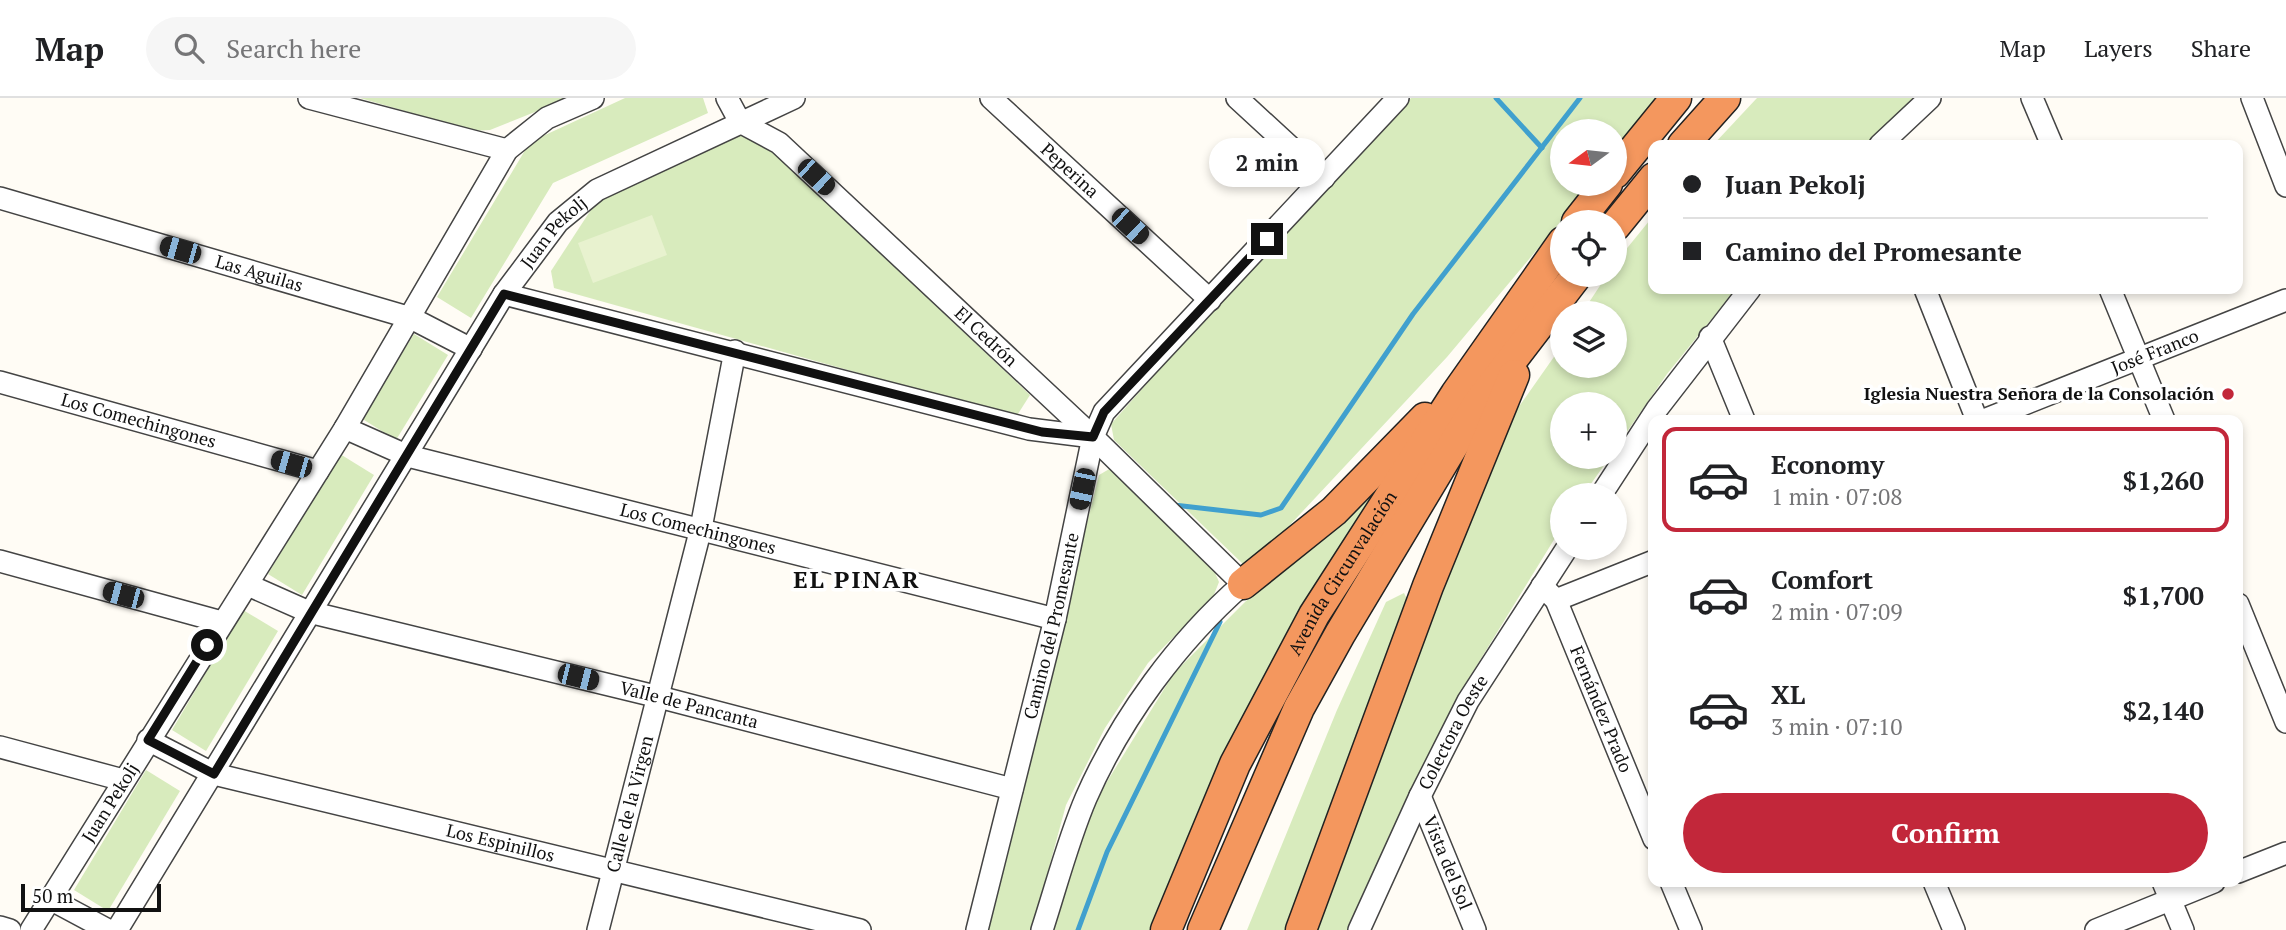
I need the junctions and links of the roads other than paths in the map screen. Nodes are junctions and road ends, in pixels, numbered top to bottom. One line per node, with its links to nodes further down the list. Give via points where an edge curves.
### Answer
1 (309, 98): 17 (street)
2 (593, 98): 17 (street, Juan Pekolj, via 547,118)
3 (727, 98): 13 (street)
4 (794, 98): 13 (street, Juan Pekolj)
5 (990, 98): 33 (street, Peperina)
6 (1237, 98): 19 (street)
7 (1398, 98): 19 (street, Camino del Promesante)
8 (1676, 98): 18 (highway)
9 (1725, 98): 14 (highway)
10 (1930, 98): 15 (street)
11 (2032, 98): 16 (street)
12 (2252, 98): 21 (street)
13 (740, 122): 28 (street, Juan Pekolj, via 597,190 573,207); 49 (street, El Cedrón, via 779,143)
14 (1687, 140)
15 (1885, 140)
16 (2050, 140)
17 (507, 150): 35 (street, Juan Pekolj)
18 (1628, 157)
19 (1324, 178): 33 (street, Camino del Promesante)
20 (1648, 185): 25 (highway)
21 (2286, 186)
22 (1598, 196): 24 (highway)
23 (0, 198): 35 (street, Las Aguilas)
24 (1586, 210)
25 (1627, 211)
26 (1550, 259): 29 (highway, Avenida Circunvalación)
27 (1568, 287): 36 (highway, Avenida Circunvalación)
28 (504, 294): 38 (street, Juan Pekolj); 39 (street)
29 (1524, 294): 57 (highway, via 1415,431 1334,511); 90 (highway, Avenida Circunvalación, via 1314,615 1235,764)
30 (1746, 294): 37 (street)
31 (1927, 294): 44 (street)
32 (2112, 294): 40 (street)
33 (1210, 300): 49 (street, Camino del Promesante, via 1104,412)
34 (2286, 300): 40 (street, José Franco)
35 (411, 318): 38 (street, Las Aguilas); 48 (street, Juan Pekolj)
36 (1539, 325): 91 (highway, Avenida Circunvalación, via 1478,404 1340,634 1299,708); 92 (highway, via 1476,463)
37 (1710, 337): 42 (street); 43 (street)
38 (471, 349): 50 (street, Juan Pekolj)
39 (736, 351): 49 (street, via 1042,432); 53 (street, Calle de la Virgen)
40 (2138, 358): 45 (street, José Franco); 46 (street)
41 (0, 382): 51 (street, Los Comechingones)
42 (1653, 415)
43 (1742, 415)
44 (1975, 415)
45 (1996, 415)
46 (2162, 415)
47 (1648, 423): 52 (street)
48 (345, 428): 50 (street, Los Comechingones); 51 (street, Juan Pekolj)
49 (1093, 437): 57 (street, El Cedrón); 62 (street, Camino del Promesante)
50 (408, 456): 53 (street, Los Comechingones); 60 (street, Juan Pekolj)
51 (318, 471): 58 (street, Juan Pekolj)
52 (1609, 483)
53 (701, 528): 62 (street, Los Comechingones); 64 (street, Calle de la Virgen)
54 (1562, 560): 59 (street, Colectora Oeste)
55 (0, 562): 63 (street)
56 (1648, 563): 59 (street)
57 (1243, 584): 89 (street, via 1185,643 1122,732 1086,798)
58 (248, 585): 60 (street, Valle de Pancanta); 63 (street, Juan Pekolj)
59 (1549, 593): 71 (street, Colectora Oeste, via 1468,701); 72 (street, Fernández Prado)
60 (309, 612): 64 (street, Valle de Pancanta); 68 (street, Juan Pekolj)
61 (2243, 616): 65 (street)
62 (1055, 619): 70 (street, Camino del Promesante)
63 (222, 622): 66 (street, Juan Pekolj)
64 (659, 697): 70 (street, Valle de Pancanta); 74 (street, Calle de la Virgen)
65 (2286, 722)
66 (148, 740): 68 (street, Los Espinillos); 69 (street, Juan Pekolj)
67 (0, 747): 69 (street)
68 (214, 774): 74 (street, Los Espinillos); 85 (street, Juan Pekolj)
69 (123, 780): 80 (street, Juan Pekolj)
70 (1012, 789): 88 (street, Camino del Promesante)
71 (1420, 796): 93 (street, Colectora Oeste); 94 (street, Vista del Sol)
72 (1648, 825)
73 (2286, 853): 75 (street)
74 (614, 870): 86 (street, Calle de la Virgen); 87 (street, Los Espinillos)
75 (2243, 870)
76 (1673, 887): 95 (street)
77 (1936, 887): 96 (street)
78 (2188, 887): 79 (street)
79 (2167, 891): 97 (street); 98 (street)
80 (50, 899): 83 (street, Juan Pekolj); 84 (street)
81 (0, 927): 82 (street)
82 (10, 930)
83 (31, 930)
84 (108, 930)
85 (117, 930)
86 (598, 930)
87 (860, 930)
88 (976, 930)
89 (1042, 930)
90 (1166, 930)
91 (1203, 930)
92 (1301, 930)
93 (1359, 930)
94 (1475, 930)
95 (1691, 930)
96 (1954, 930)
97 (2095, 930)
98 (2183, 930)

